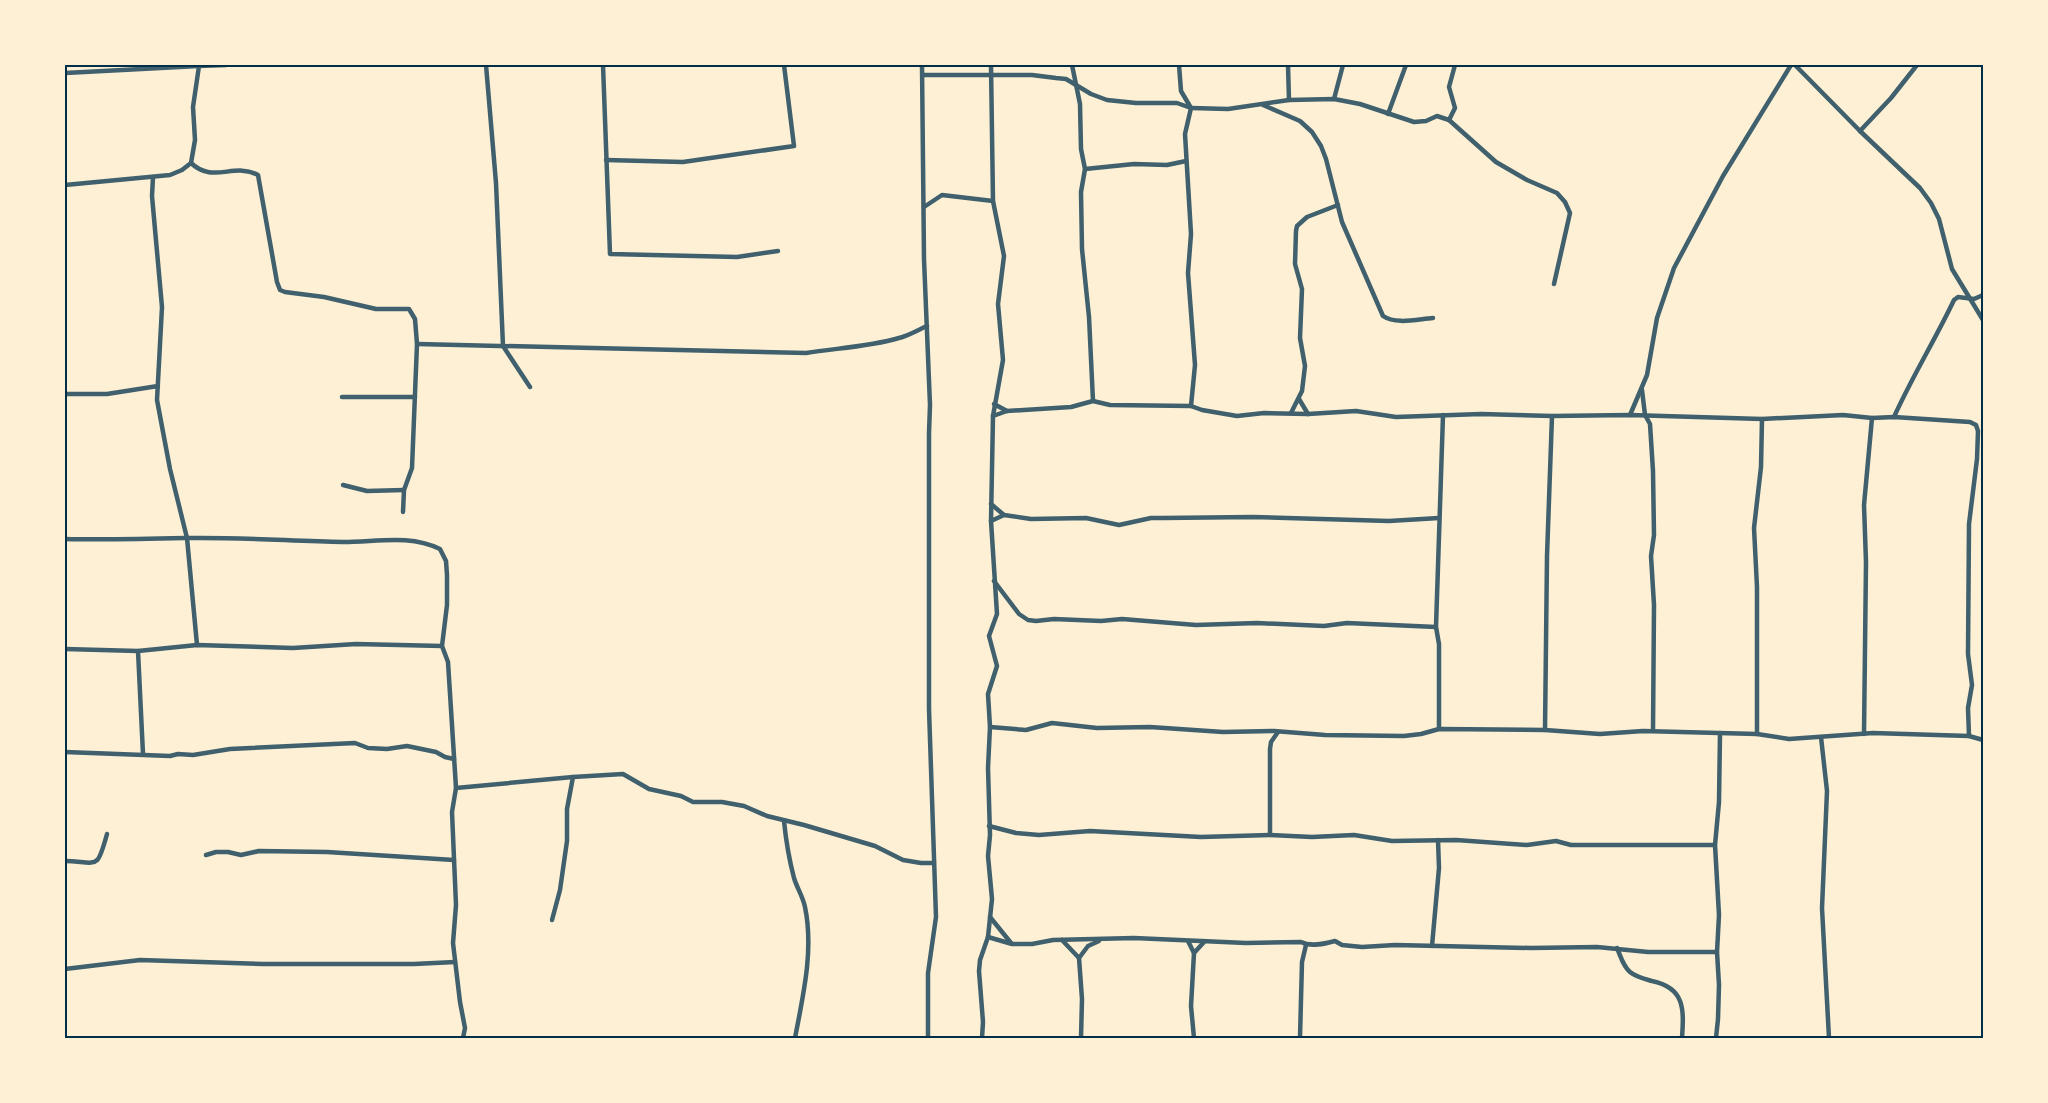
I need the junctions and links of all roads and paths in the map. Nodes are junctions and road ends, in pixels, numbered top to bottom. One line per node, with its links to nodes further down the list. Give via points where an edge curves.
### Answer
1 (226, 65): 15 (street)
2 (486, 65): 44 (street)
3 (603, 65): 27 (street)
4 (784, 65): 27 (street, via 794,146 683,162)
5 (922, 65): 17 (street)
6 (991, 65): 18 (street)
7 (1072, 65): 19 (street)
8 (1179, 65): 23 (street, via 1181,91)
9 (1288, 65): 20 (street)
10 (1343, 65): 21 (street)
11 (1406, 65): 24 (street)
12 (1455, 65): 25 (street, via 1449,87 1455,108)
13 (1793, 65): 26 (street); 47 (street, via 1723,176 1674,268 1657,318)
14 (1917, 65): 26 (street)
15 (200, 66): 16 (street); 29 (street, via 193,107 196,140)
16 (65, 73)
17 (923, 75): 18 (street); 35 (street)
18 (992, 76): 19 (street, via 1032,75 1066,79); 33 (street)
19 (1076, 85): 23 (street, via 1107,100 1177,103); 30 (street)
20 (1289, 100): 21 (street); 22 (street)
21 (1334, 100): 24 (street, via 1360,104)
22 (1262, 104): 23 (street, via 1228,109); 34 (street, via 1300,122 1312,132 1326,159)
23 (1191, 108): 28 (street, via 1185,134)
24 (1388, 114): 25 (street, via 1414,122 1437,116)
25 (1449, 120): 37 (street, via 1496,162 1557,193 1565,202 1570,213)
26 (1860, 131): 39 (street, via 1932,203 1952,269)
27 (606, 160): 36 (street, via 610,254 737,257)
28 (1186, 161): 30 (street); 54 (street, via 1191,234 1188,273 1195,364)
29 (191, 163): 31 (street, via 170,175); 43 (street, via 207,173 239,169 258,175 280,290 376,309 408,309 415,319)
30 (1085, 169): 52 (street, via 1081,192 1082,249 1089,317)
31 (153, 177): 32 (street); 45 (street, via 162,307)
32 (65, 185)
33 (994, 201): 35 (street, via 942,195); 53 (street, via 1004,256 998,304 1003,360)
34 (1338, 205): 40 (street, via 1342,222 1383,316 1395,321); 51 (street, via 1307,217 1296,231 1295,269 1302,289 1300,338 1305,366)
35 (924, 207): 42 (street)
36 (778, 252)
37 (1554, 284)
38 (1983, 295): 39 (street)
39 (1968, 298): 41 (street); 63 (street, via 1954,300)
40 (1433, 318)
41 (1983, 320)
42 (927, 326): 44 (street, via 900,338 861,347 806,353); 106 (street, via 930,406 929,700)
43 (417, 344): 44 (street); 50 (street)
44 (504, 346): 46 (street)
45 (158, 386): 48 (street, via 107,394); 73 (street, via 160,420)
46 (530, 387)
47 (1642, 388): 59 (street); 60 (street)
48 (65, 394)
49 (342, 397): 50 (street)
50 (415, 397): 67 (street, via 412,468)
51 (1300, 399): 56 (street); 57 (street)
52 (1092, 401): 54 (street, via 1110,406); 55 (street, via 1059,409)
53 (994, 404): 55 (street); 61 (street)
54 (1191, 406): 56 (street, via 1237,416)
55 (1007, 412): 61 (street)
56 (1291, 414): 57 (street)
57 (1308, 414): 58 (street, via 1356,411 1396,417)
58 (1443, 415): 62 (street); 71 (street)
59 (1630, 415): 60 (street); 62 (street)
60 (1645, 415): 65 (street); 85 (street, via 1650,424 1653,471 1654,528 1650,556 1654,619)
61 (993, 416): 68 (street)
62 (1552, 416): 83 (street)
63 (1894, 417): 64 (street); 89 (street, via 1962,420 1976,426 1978,431 1969,524 1968,654 1972,685 1968,708)
64 (1872, 418): 65 (street); 88 (street, via 1864,505)
65 (1762, 419): 87 (street, via 1761,467 1754,528)
66 (343, 485): 67 (street, via 367,491)
67 (404, 490): 69 (street)
68 (991, 504): 70 (street); 72 (street)
69 (402, 512)
70 (1004, 514): 71 (street, via 1031,519 1086,518 1119,524 1152,518 1389,521); 72 (street)
71 (1439, 518): 76 (street)
72 (991, 521): 75 (street)
73 (187, 538): 74 (street); 77 (street); 78 (street, via 345,542 403,539 431,545 440,549 446,561 448,605)
74 (65, 539)
75 (994, 582): 76 (street, via 1019,614 1036,621 1122,619 1196,625 1324,626 1347,623); 81 (street, via 997,614 990,636 997,666 988,694)
76 (1436, 627): 82 (street)
77 (197, 645): 78 (street, via 293,648 356,644); 80 (street)
78 (442, 646): 94 (street, via 448,662)
79 (65, 648): 80 (street)
80 (138, 651): 93 (street)
81 (990, 727): 84 (street, via 1026,730 1052,723 1097,728); 98 (street, via 987,791)
82 (1438, 729): 83 (street); 84 (street, via 1404,736)
83 (1545, 730): 85 (street, via 1600,734)
84 (1278, 732): 100 (street, via 1270,749)
85 (1653, 732): 86 (street)
86 (1720, 733): 87 (street); 102 (street)
87 (1756, 734): 90 (street, via 1790,739)
88 (1864, 734): 89 (street); 90 (street)
89 (1969, 736): 91 (street)
90 (1820, 737): 132 (street, via 1827,792 1822,908)
91 (1983, 740)
92 (65, 752): 93 (street)
93 (142, 754): 94 (street, via 193,755 230,749 355,743 368,748 407,746)
94 (454, 758): 96 (street)
95 (573, 777): 96 (street); 97 (street, via 623,774 648,789 693,802 744,806); 108 (street, via 566,809 567,841 560,890)
96 (456, 788): 104 (street, via 452,812)
97 (784, 821): 106 (street, via 875,846 903,860); 124 (street, via 786,845 805,908 807,927 807,967)
98 (990, 826): 100 (street, via 1039,835 1090,831 1200,837); 107 (street)
99 (107, 834): 105 (street, via 96,862)
100 (1270, 835): 101 (street)
101 (1438, 840): 102 (street, via 1527,845 1556,841 1571,845); 116 (street, via 1439,868)
102 (1715, 845): 118 (street, via 1719,915)
103 (206, 855): 104 (street, via 216,852 241,855 259,851 327,852)
104 (454, 860): 121 (street)
105 (65, 862)
106 (934, 863): 125 (street, via 936,916 928,973)
107 (990, 917): 109 (street); 114 (street)
108 (552, 920)
109 (988, 938): 114 (street); 126 (street, via 979,971)
110 (1062, 940): 111 (street); 114 (street); 120 (street)
111 (1100, 940): 112 (street); 120 (street, via 1088,946)
112 (1188, 941): 113 (street); 119 (street)
113 (1204, 942): 115 (street, via 1301,942); 119 (street)
114 (1012, 944)
115 (1306, 945): 116 (street, via 1335,941 1362,947); 129 (street, via 1302,962)
116 (1432, 946): 117 (street)
117 (1617, 948): 118 (street, via 1648,952); 130 (street, via 1625,967 1632,974 1671,987 1677,994 1684,1020)
118 (1717, 952): 131 (street)
119 (1194, 953): 128 (street, via 1191,1006)
120 (1080, 958): 127 (street)
121 (455, 962): 122 (street, via 263,964 140,960); 123 (street)
122 (65, 969)
123 (464, 1038)
124 (795, 1038)
125 (928, 1038)
126 (982, 1038)
127 (1081, 1038)
128 (1194, 1038)
129 (1300, 1038)
130 (1682, 1038)
131 (1716, 1038)
132 (1829, 1038)

